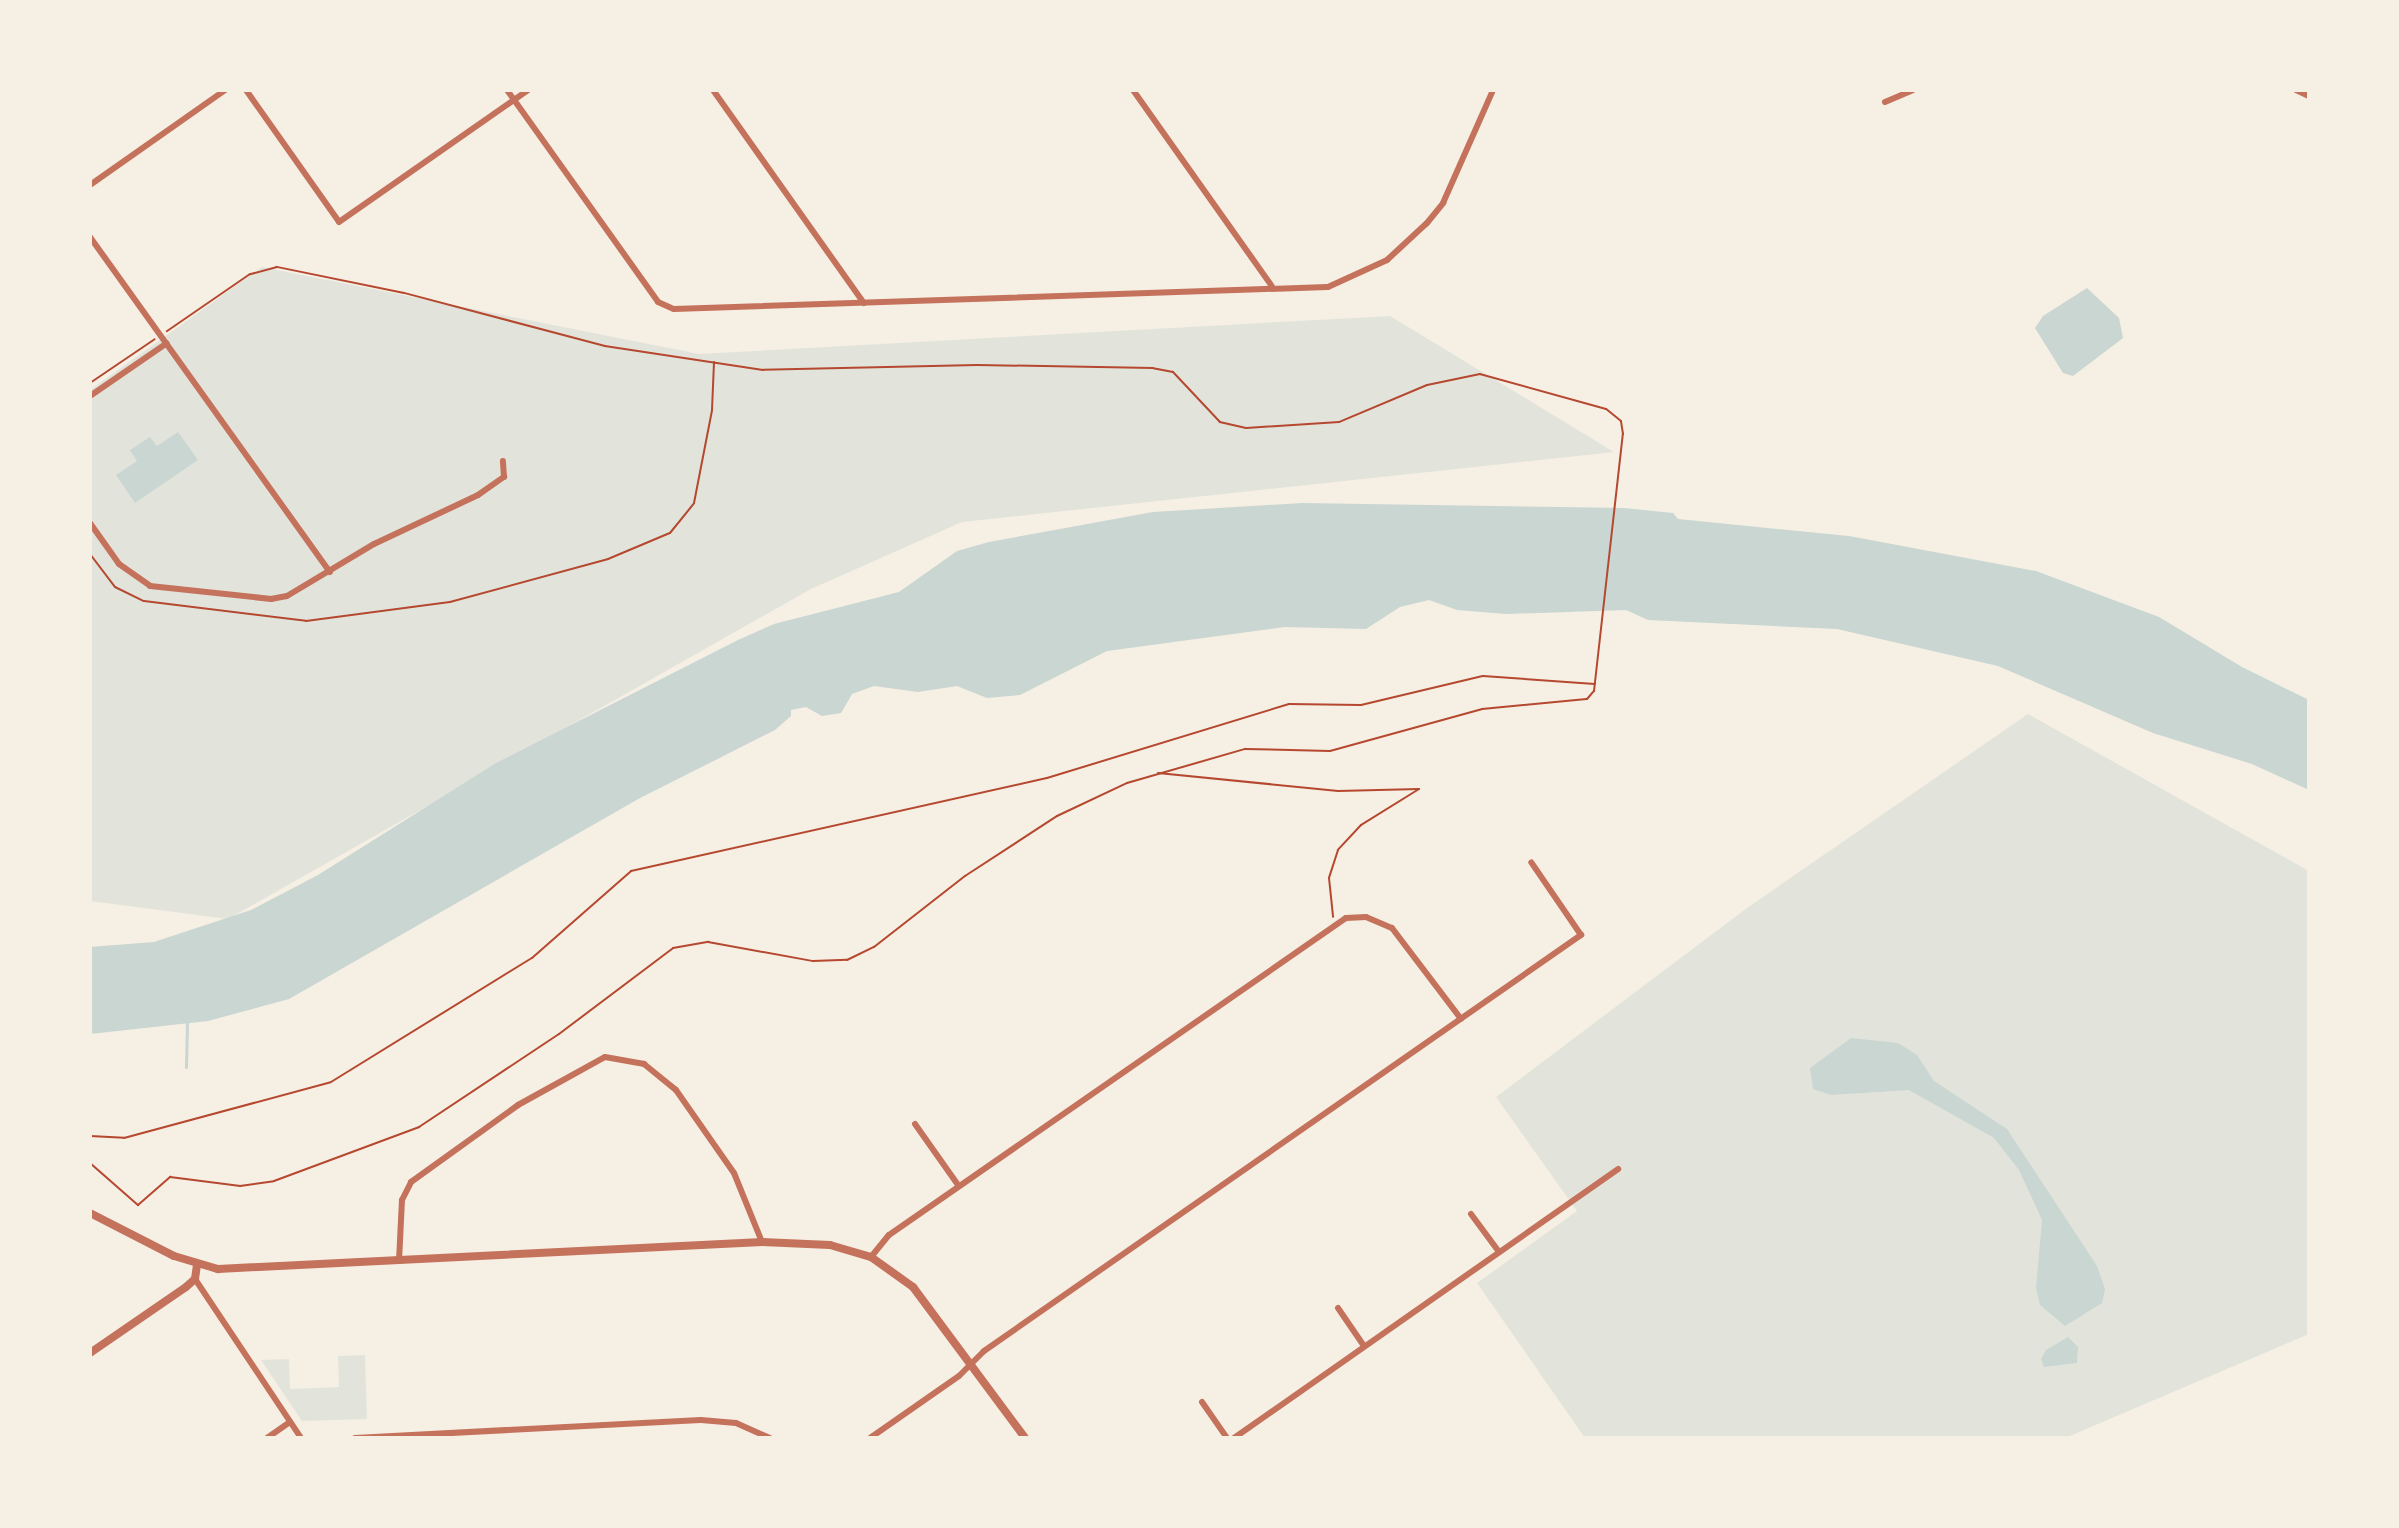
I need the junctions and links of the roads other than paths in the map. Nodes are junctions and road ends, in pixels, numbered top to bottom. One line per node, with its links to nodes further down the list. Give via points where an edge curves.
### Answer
1 (225, 90): 13 (street)
2 (246, 90): 11 (street, via 339,222)
3 (507, 90): 11 (street)
4 (528, 90): 11 (street)
5 (713, 90): 16 (street)
6 (1133, 90): 15 (street)
7 (1493, 90): 15 (street, via 1443,203 1404,248 1328,287)
8 (1913, 90): 12 (street)
9 (2296, 90): 10 (street)
10 (2309, 96)
11 (514, 100): 16 (street, via 665,307)
12 (1885, 102)
13 (90, 185)
14 (90, 237): 17 (street)
15 (1272, 286): 16 (street)
16 (864, 303)
17 (167, 343): 18 (street); 21 (street)
18 (90, 396)
19 (503, 461): 21 (street, via 504,477 478,495 374,544)
20 (90, 523): 21 (street, via 128,574 165,590 271,599)
21 (330, 572)
22 (1531, 862): 23 (street, via 1581,935)
23 (1461, 1019): 26 (street, via 1392,928 1356,916 1334,923); 38 (street)
24 (915, 1124): 26 (street)
25 (1618, 1169): 30 (street)
26 (958, 1185): 31 (street, via 881,1241)
27 (90, 1213): 33 (street)
28 (1471, 1214): 30 (street)
29 (762, 1242): 31 (street, via 816,1243); 32 (street); 32 (street, via 734,1173 676,1090 644,1064 605,1057 518,1105 411,1182 402,1200)
30 (1499, 1252): 36 (street)
31 (871, 1257): 38 (street, via 923,1297)
32 (399, 1261): 33 (street, via 237,1270)
33 (197, 1265): 34 (street)
34 (195, 1279): 37 (street); 40 (street)
35 (1338, 1308): 36 (street)
36 (1364, 1346): 48 (street)
37 (90, 1353)
38 (971, 1364): 45 (street); 46 (street)
39 (1202, 1402): 47 (street)
40 (290, 1422): 41 (street); 42 (street)
41 (267, 1438)
42 (301, 1438)
43 (355, 1438): 44 (street, via 701,1420 736,1423)
44 (770, 1438)
45 (870, 1438)
46 (1025, 1438)
47 (1227, 1438)
48 (1234, 1438)

